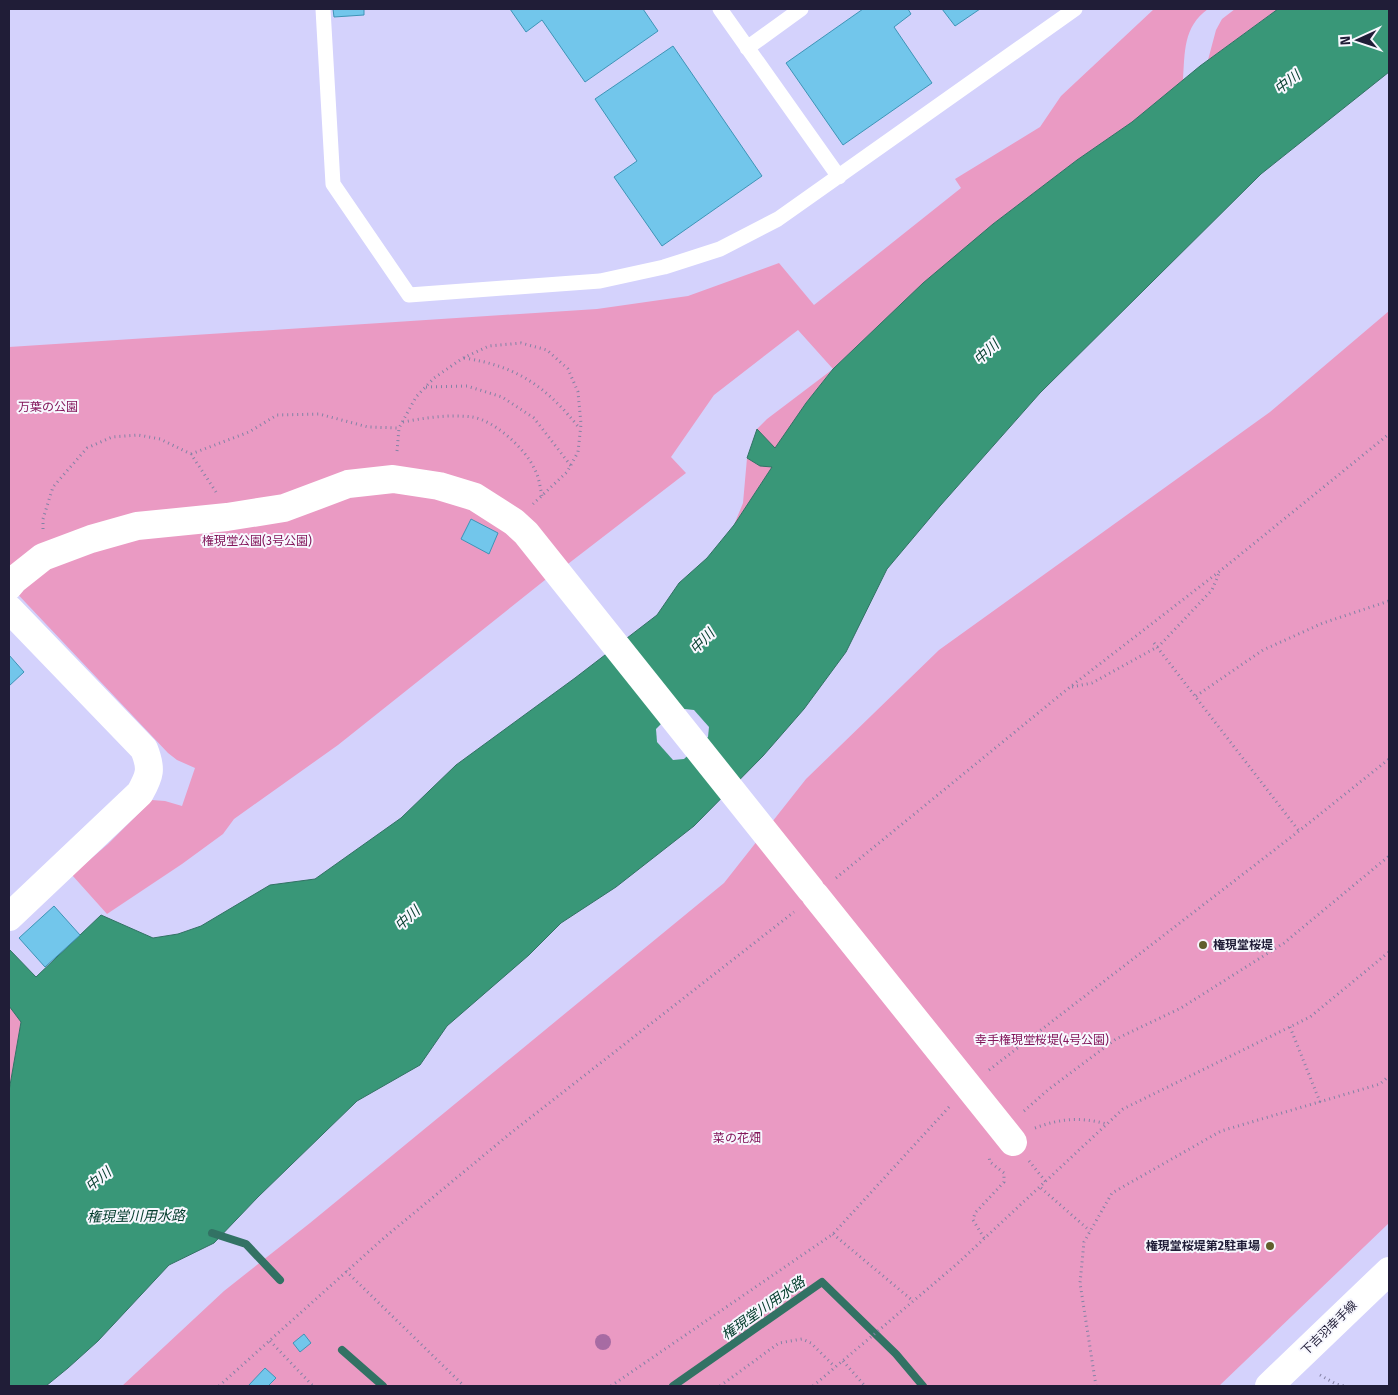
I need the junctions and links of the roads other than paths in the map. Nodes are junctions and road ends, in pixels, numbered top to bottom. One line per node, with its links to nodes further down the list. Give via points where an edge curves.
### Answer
1 (323, 9): 6 (lane, via 333,184 409,295 600,281 664,267 720,249 778,219)
2 (720, 9): 5 (lane)
3 (801, 9): 5 (lane)
4 (1075, 9): 6 (lane)
5 (747, 48): 6 (lane)
6 (839, 177)
7 (9, 586): 10 (street, via 43,557 91,539 138,526 284,508 348,484 394,479 439,486 474,497 514,522 526,534)
8 (9, 609): 9 (street, via 144,749 149,760 148,778 140,793)
9 (9, 917)
10 (1009, 1136)
11 (1389, 1271): 12 (street, 下吉羽幸手線)
12 (1269, 1386)

